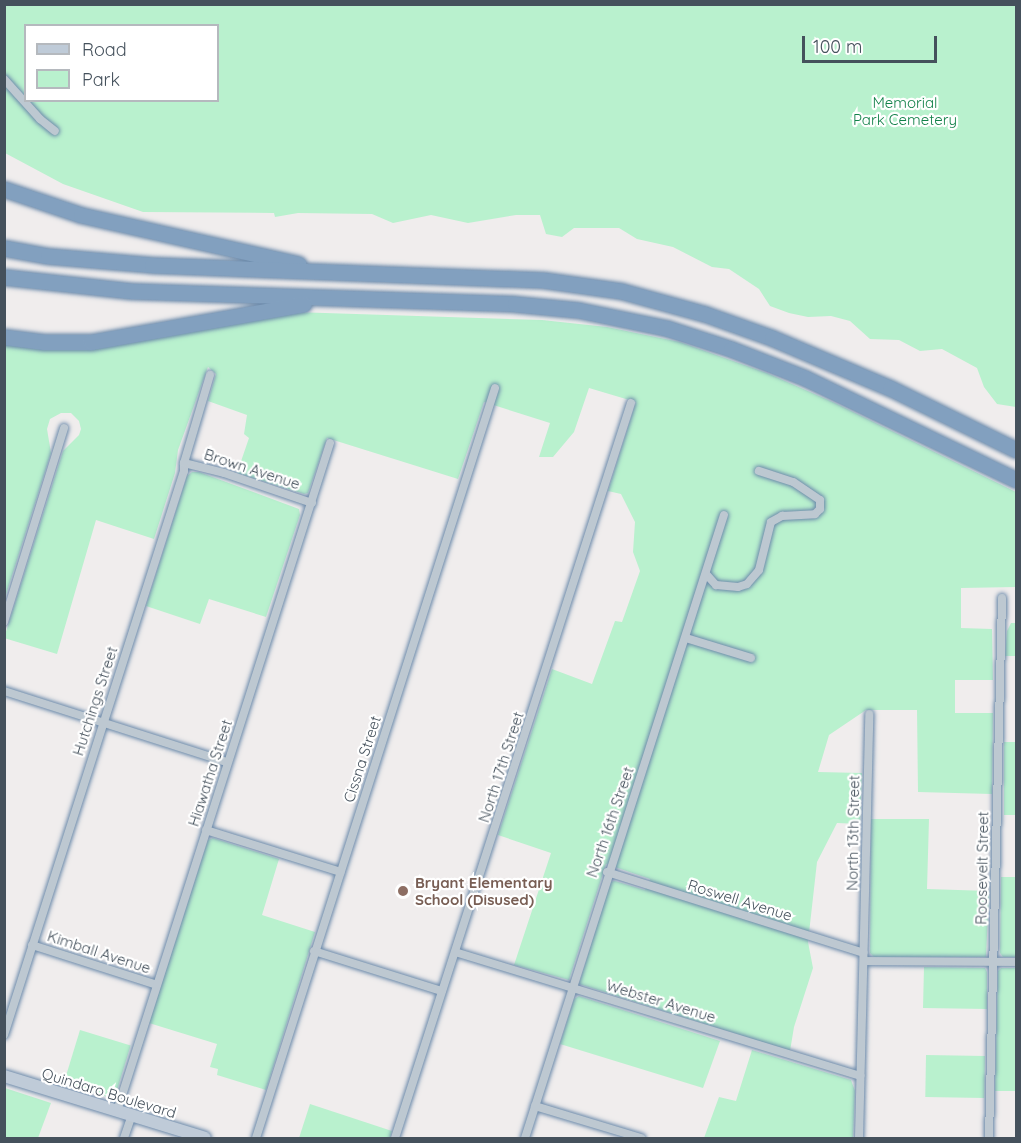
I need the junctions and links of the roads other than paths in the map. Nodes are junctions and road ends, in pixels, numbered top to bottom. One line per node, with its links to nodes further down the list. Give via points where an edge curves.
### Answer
1 (4, 79): 2 (street)
2 (24, 101)
3 (25, 102): 4 (street)
4 (55, 131)
5 (4, 189): 7 (highway, via 81,215)
6 (4, 248): 7 (highway, via 152,265)
7 (338, 272): 16 (highway, via 543,280 621,291 705,314 772,338 890,388)
8 (4, 277): 9 (highway, via 131,291)
9 (338, 298): 10 (highway, via 91,342); 19 (highway, via 515,304 578,310 666,328 805,378)
10 (4, 337)
11 (210, 375): 17 (street, Hutchings Street)
12 (495, 388): 32 (street, Cissna Street)
13 (631, 403): 36 (street, North 17th Street)
14 (64, 428): 24 (street)
15 (330, 442): 20 (street, Hiawatha Street)
16 (1017, 450)
17 (184, 463): 20 (street, Brown Avenue); 29 (street, Hutchings Street)
18 (759, 471): 22 (street, via 793,482 820,500 820,509 815,514 782,516 771,522 759,570 747,584 716,585)
19 (1017, 480)
20 (312, 504): 30 (street, Hiawatha Street)
21 (723, 515): 22 (street, North 16th Street)
22 (705, 574): 25 (street, North 16th Street)
23 (1002, 598): 38 (street, Roosevelt Street)
24 (4, 622)
25 (686, 638): 26 (street); 33 (street, North 16th Street)
26 (751, 658)
27 (4, 691): 29 (street)
28 (869, 714): 37 (street, North 13th Street)
29 (102, 722): 30 (street); 34 (street, Hutchings Street)
30 (227, 762): 31 (street, Hiawatha Street)
31 (206, 830): 32 (street); 40 (street, Hiawatha Street)
32 (341, 872): 35 (street, Cissna Street)
33 (608, 872): 37 (street, Roswell Avenue); 41 (street, North 16th Street)
34 (32, 945): 40 (street, Kimball Avenue); 43 (street, Hutchings Street)
35 (314, 951): 42 (street); 51 (street, Cissna Street)
36 (455, 952): 41 (street, Webster Avenue); 42 (street, North 17th Street)
37 (864, 957): 38 (street, Roswell Avenue); 45 (street, North 13th Street)
38 (993, 961): 39 (street, Roswell Avenue); 56 (street, Roosevelt Street)
39 (1017, 962)
40 (157, 985): 47 (street, Hiawatha Street)
41 (572, 988): 45 (street, Webster Avenue); 46 (street, North 16th Street)
42 (442, 991): 52 (street, North 17th Street)
43 (4, 1035)
44 (4, 1076): 47 (main road, Quindaro Boulevard)
45 (860, 1076): 55 (street, North 13th Street)
46 (535, 1106): 53 (street, North 16th Street); 54 (street)
47 (117, 1111): 48 (main road, Quindaro Boulevard)
48 (132, 1115): 49 (street); 50 (main road, Quindaro Boulevard)
49 (124, 1138)
50 (205, 1138)
51 (256, 1138)
52 (395, 1138)
53 (525, 1138)
54 (641, 1138)
55 (859, 1138)
56 (990, 1138)

